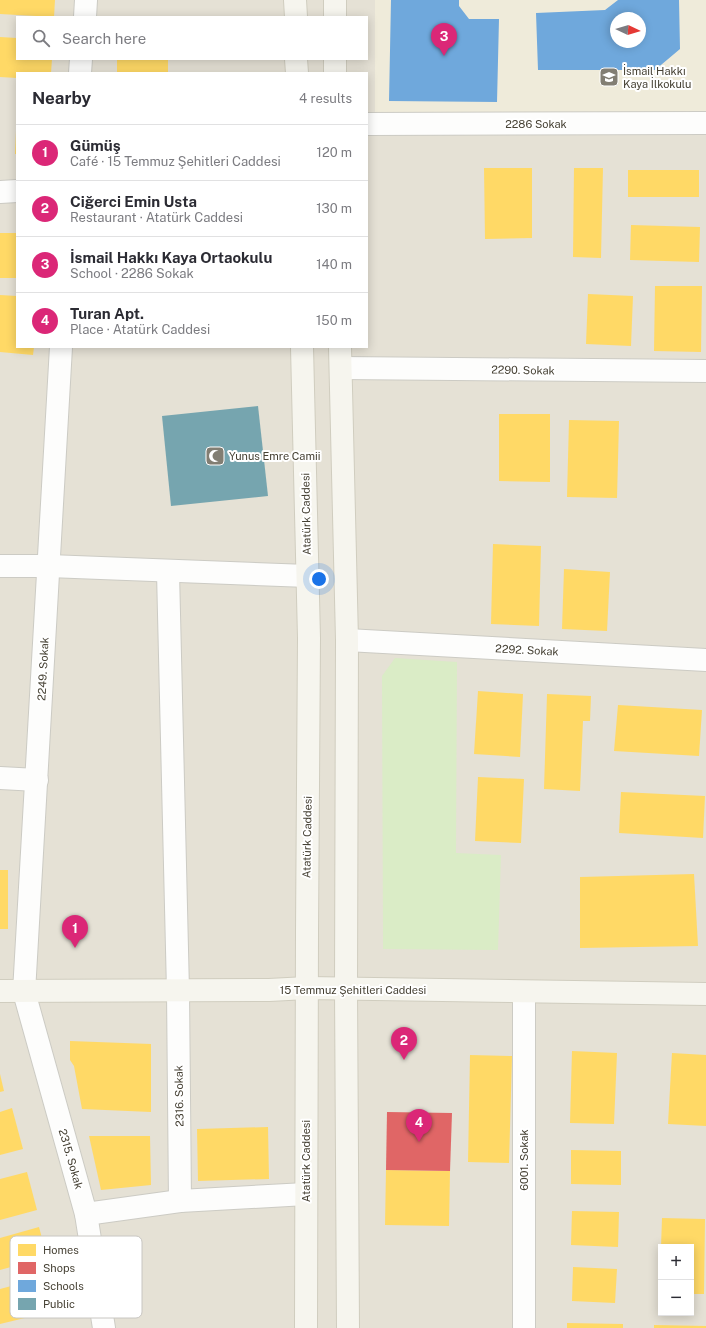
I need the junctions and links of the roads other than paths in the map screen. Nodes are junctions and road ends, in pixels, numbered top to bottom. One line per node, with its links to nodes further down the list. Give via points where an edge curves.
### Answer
1 (86, 0): 4 (street)
2 (296, 0): 5 (main road)
3 (335, 0): 6 (main road)
4 (85, 16)
5 (296, 16)
6 (335, 16)
7 (81, 60): 10 (street)
8 (296, 60): 11 (main road)
9 (335, 60): 12 (main road)
10 (80, 72)
11 (297, 72)
12 (335, 72)
13 (706, 123): 14 (street, 2286 Sokak)
14 (368, 124)
15 (16, 191): 16 (street)
16 (0, 192)
17 (61, 348): 22 (street, 2249. Sokak)
18 (302, 348): 24 (main road, Atatürk Caddesi)
19 (341, 357): 20 (street, 2290. Sokak); 25 (main road)
20 (706, 372)
21 (0, 566): 22 (street)
22 (49, 566): 23 (street); 28 (street, 2249. Sokak)
23 (168, 572): 24 (street); 31 (street, 2316. Sokak)
24 (308, 576): 29 (main road, Atatürk Caddesi)
25 (347, 640): 26 (street, 2292. Sokak); 30 (main road)
26 (706, 660)
27 (0, 778): 28 (street)
28 (37, 780): 33 (street, 2249. Sokak)
29 (307, 988): 30 (main road, 15 Temmuz Şehitleri Caddesi); 31 (main road, 15 Temmuz Şehitleri Caddesi); 36 (main road, Atatürk Caddesi)
30 (346, 989): 34 (main road, 15 Temmuz Şehitleri Caddesi); 43 (main road)
31 (178, 990): 33 (main road, 15 Temmuz Şehitleri Caddesi); 37 (street, 2316. Sokak)
32 (0, 991): 33 (main road, 15 Temmuz Şehitleri Caddesi)
33 (24, 992): 38 (street, 2315. Sokak)
34 (524, 992): 35 (main road, 15 Temmuz Şehitleri Caddesi); 44 (street, 6001. Sokak)
35 (706, 994)
36 (306, 1194): 37 (street); 42 (main road, Atatürk Caddesi)
37 (180, 1201): 38 (street)
38 (86, 1214): 39 (street, 2315. Sokak)
39 (89, 1236)
40 (102, 1318): 41 (street, 2315. Sokak)
41 (104, 1328)
42 (306, 1328)
43 (348, 1328)
44 (524, 1328)

